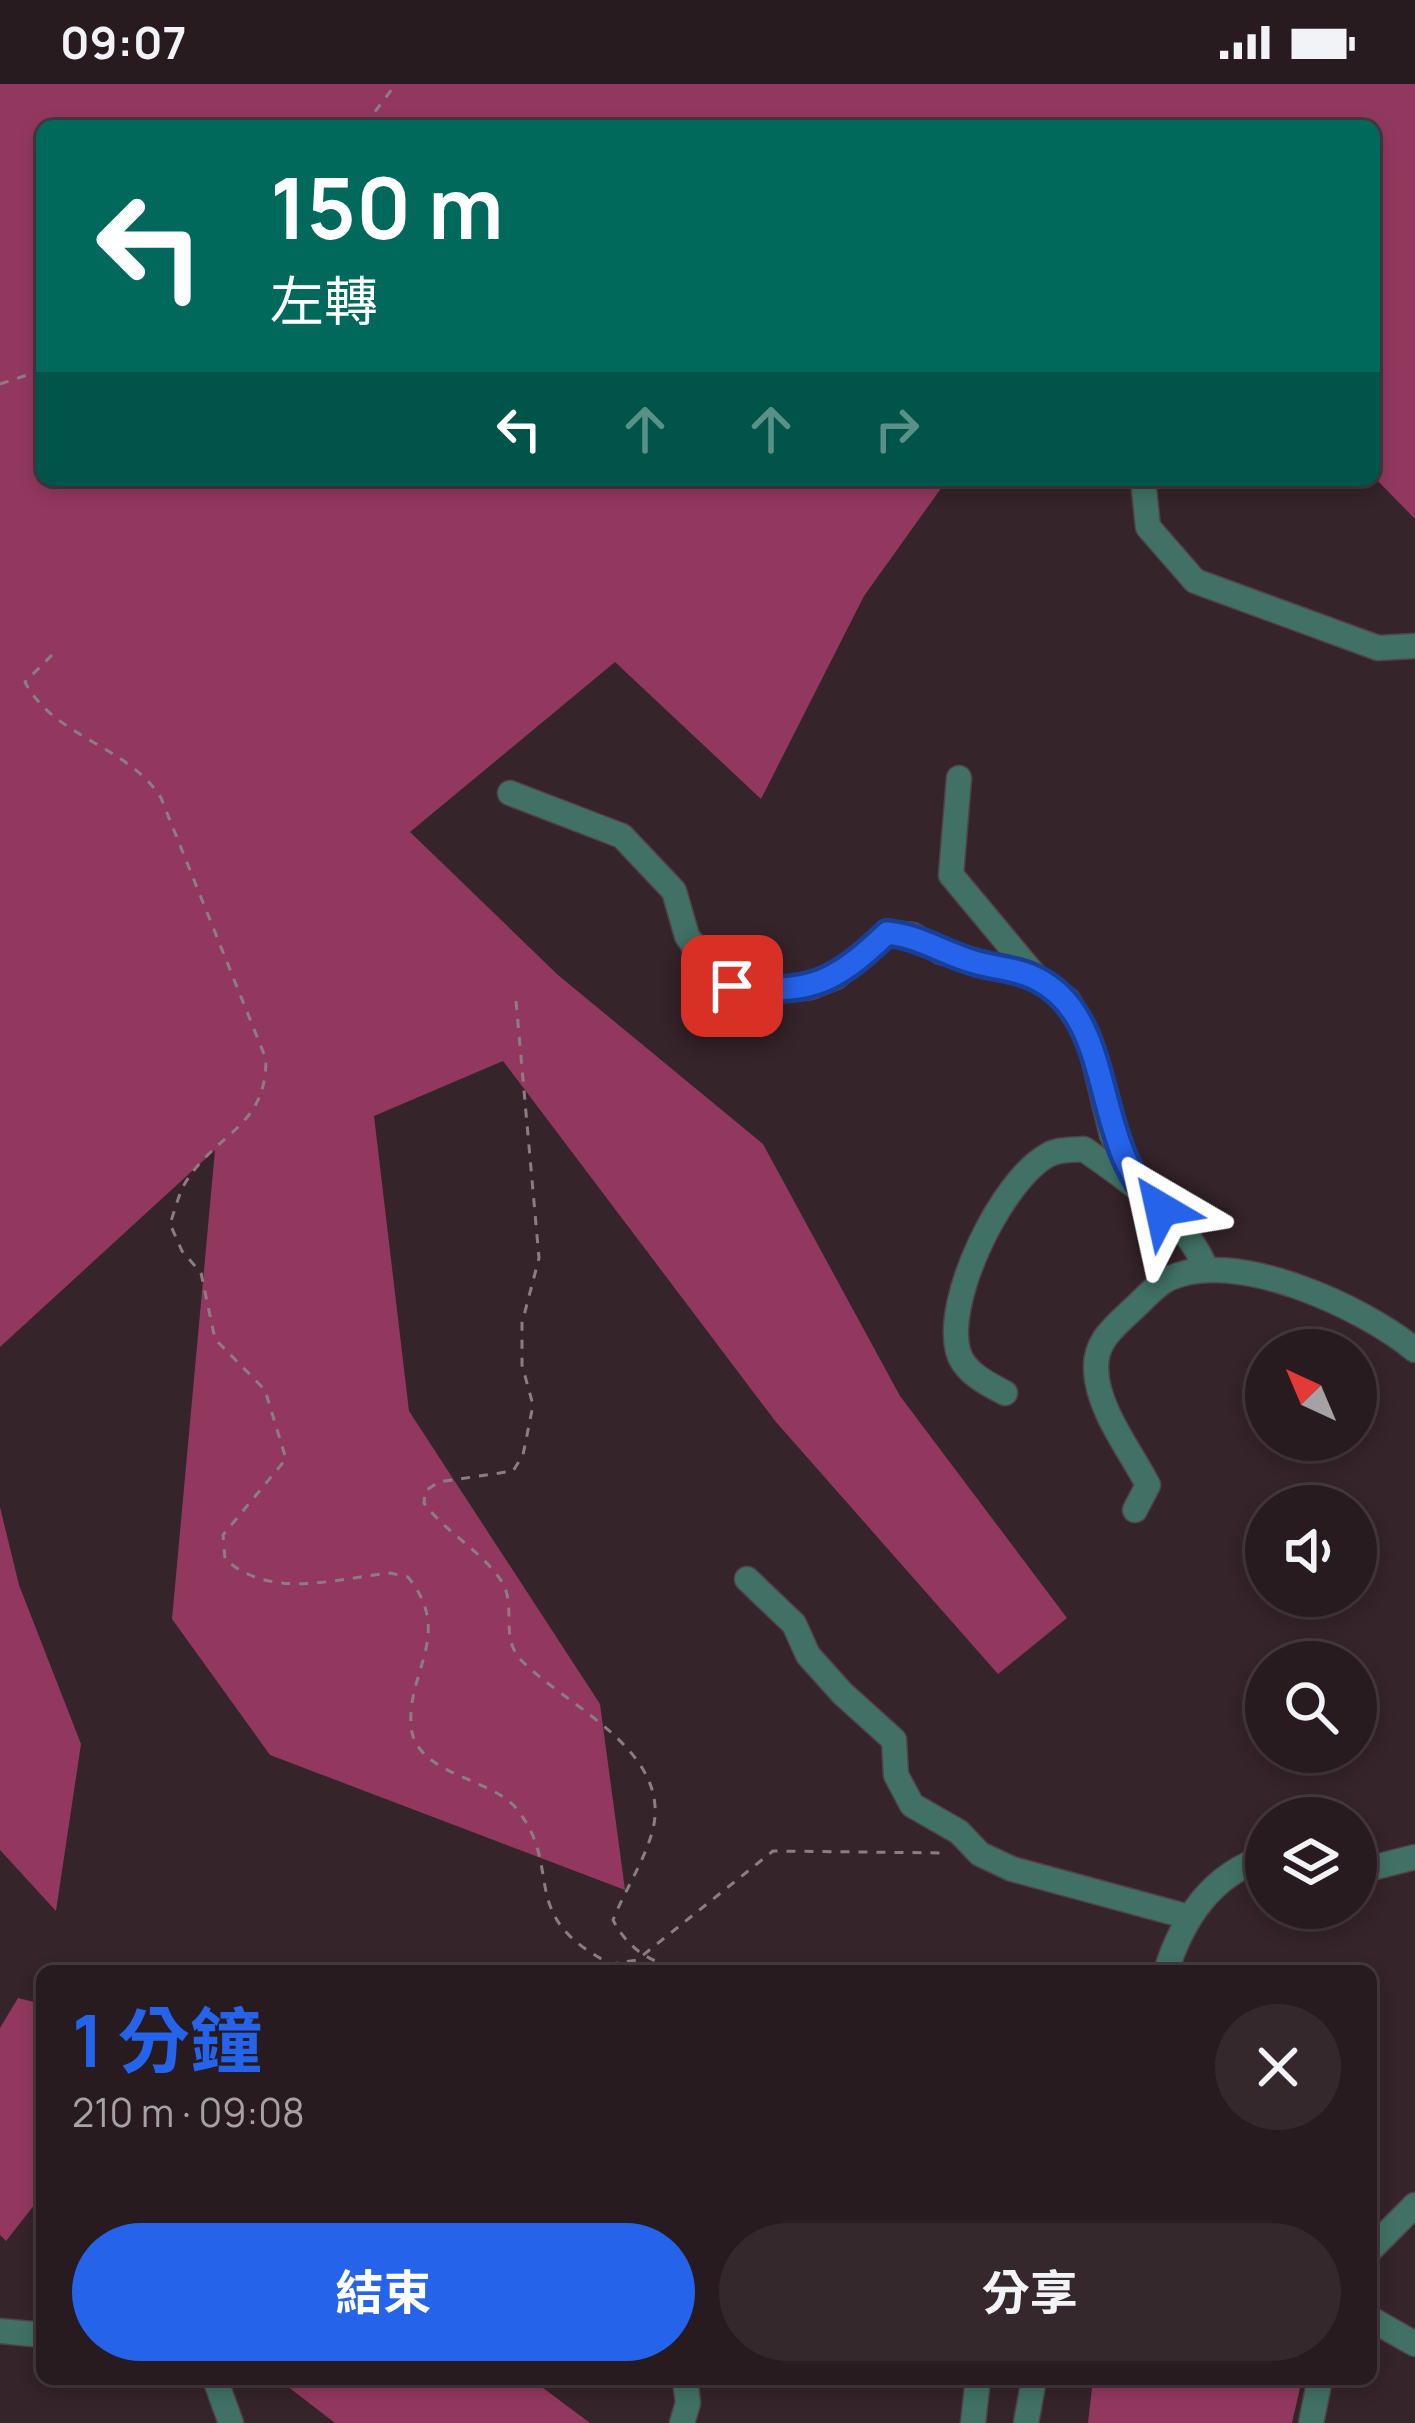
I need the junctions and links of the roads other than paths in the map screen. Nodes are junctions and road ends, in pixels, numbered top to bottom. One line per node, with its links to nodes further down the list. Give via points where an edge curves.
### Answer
1 (1145, 486): 2 (street, via 1148,527 1195,581 1378,648)
2 (1415, 646)
3 (958, 778): 5 (street, via 951,875)
4 (509, 794): 5 (street, via 622,836 674,891 687,936 732,986 811,987 836,977 887,933)
5 (1036, 977): 6 (street, via 1068,1000 1088,1036 1112,1135)
6 (1142, 1194): 7 (street, via 1197,1246); 9 (street, via 1084,1149 1050,1153 994,1214 958,1309 958,1353 977,1378)
7 (1206, 1269): 8 (street, via 1249,1271 1309,1294); 10 (street, via 1166,1280 1100,1341 1104,1403 1148,1485)
8 (1415, 1350)
9 (1005, 1393)
10 (1135, 1510)
11 (747, 1579): 15 (street, via 794,1624 842,1693 894,1740 896,1775 912,1805 1012,1869)
12 (1415, 1857): 14 (street)
13 (1245, 1867): 15 (street)
14 (1377, 1867)
15 (1189, 1917): 16 (street)
16 (1169, 1965)
17 (1415, 2206): 18 (street)
18 (1377, 2243)
19 (1377, 2322): 22 (street)
20 (0, 2331): 21 (street)
21 (36, 2335)
22 (1415, 2344)
23 (217, 2385): 28 (street)
24 (686, 2385): 29 (street)
25 (977, 2385): 30 (street)
26 (1033, 2385): 31 (street)
27 (1319, 2385): 32 (street)
28 (231, 2423)
29 (682, 2423)
30 (973, 2423)
31 (1026, 2423)
32 (1312, 2423)

